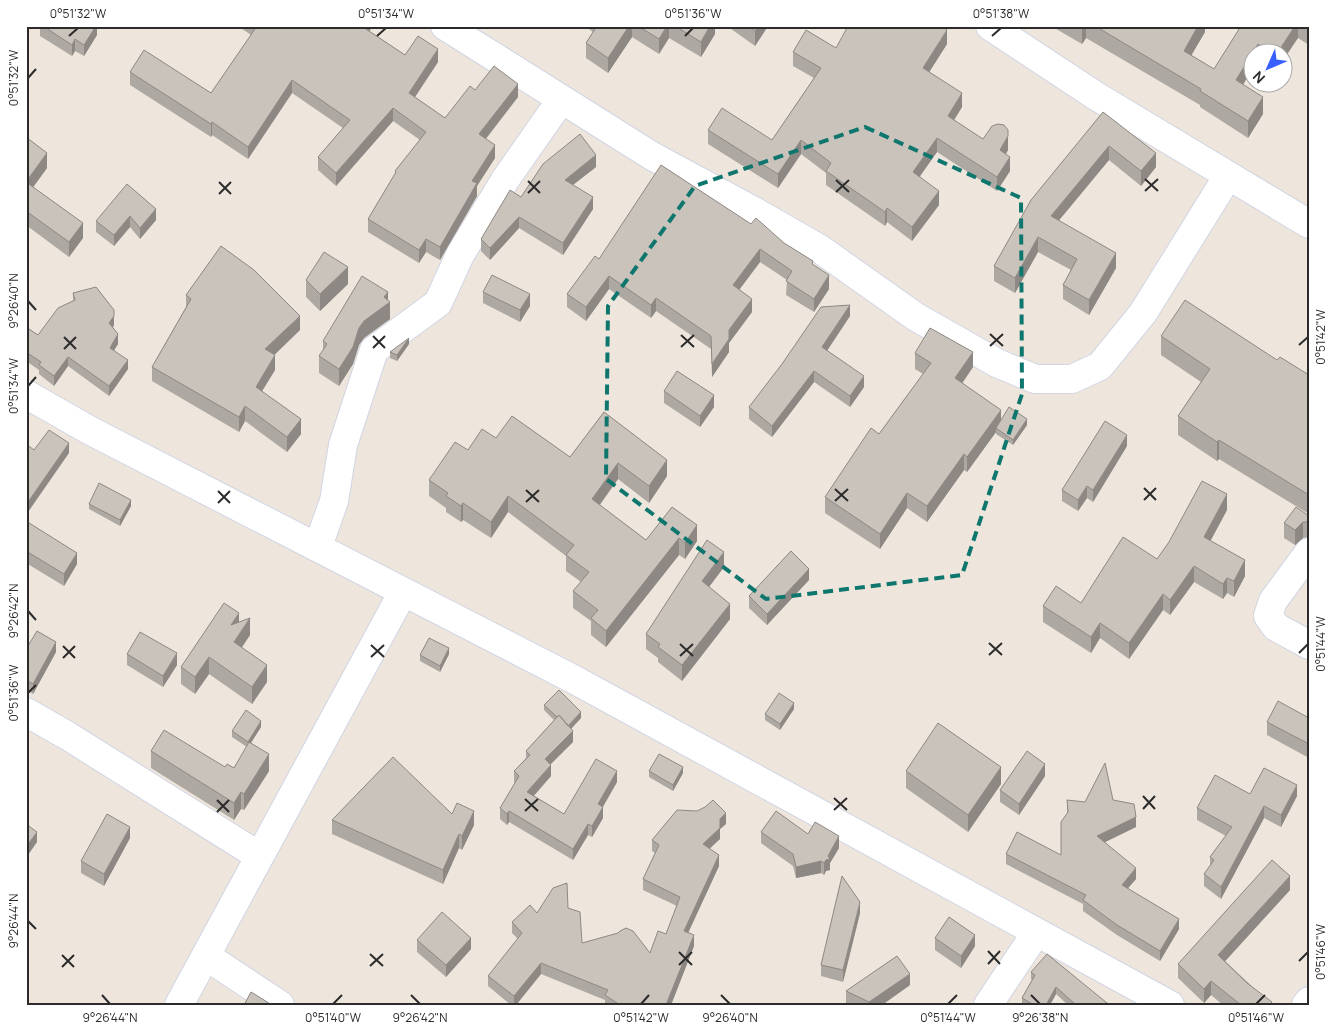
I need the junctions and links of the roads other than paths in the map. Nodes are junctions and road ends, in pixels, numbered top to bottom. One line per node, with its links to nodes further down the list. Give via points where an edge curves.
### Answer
1 (445, 26): 3 (street)
2 (990, 26): 4 (street, via 1096,96)
3 (561, 100): 4 (street, via 652,156 820,249 916,317 997,363 1035,379 1072,379 1100,366 1143,313); 7 (street, via 505,180 460,255 438,303 374,350 342,445 334,501)
4 (1228, 176): 5 (street)
5 (1309, 224)
6 (26, 394): 7 (street, via 88,430)
7 (318, 546): 9 (street)
8 (1309, 552): 10 (street, via 1273,601 1268,616 1276,627)
9 (403, 592): 12 (street); 13 (street, via 584,685)
10 (1309, 645)
11 (26, 712): 12 (street)
12 (259, 856): 14 (street)
13 (1036, 933): 18 (street); 19 (street)
14 (206, 956): 16 (street); 17 (street)
15 (1309, 1002): 20 (street)
16 (179, 1005)
17 (280, 1005)
18 (988, 1005)
19 (1170, 1005)
20 (1306, 1005)

